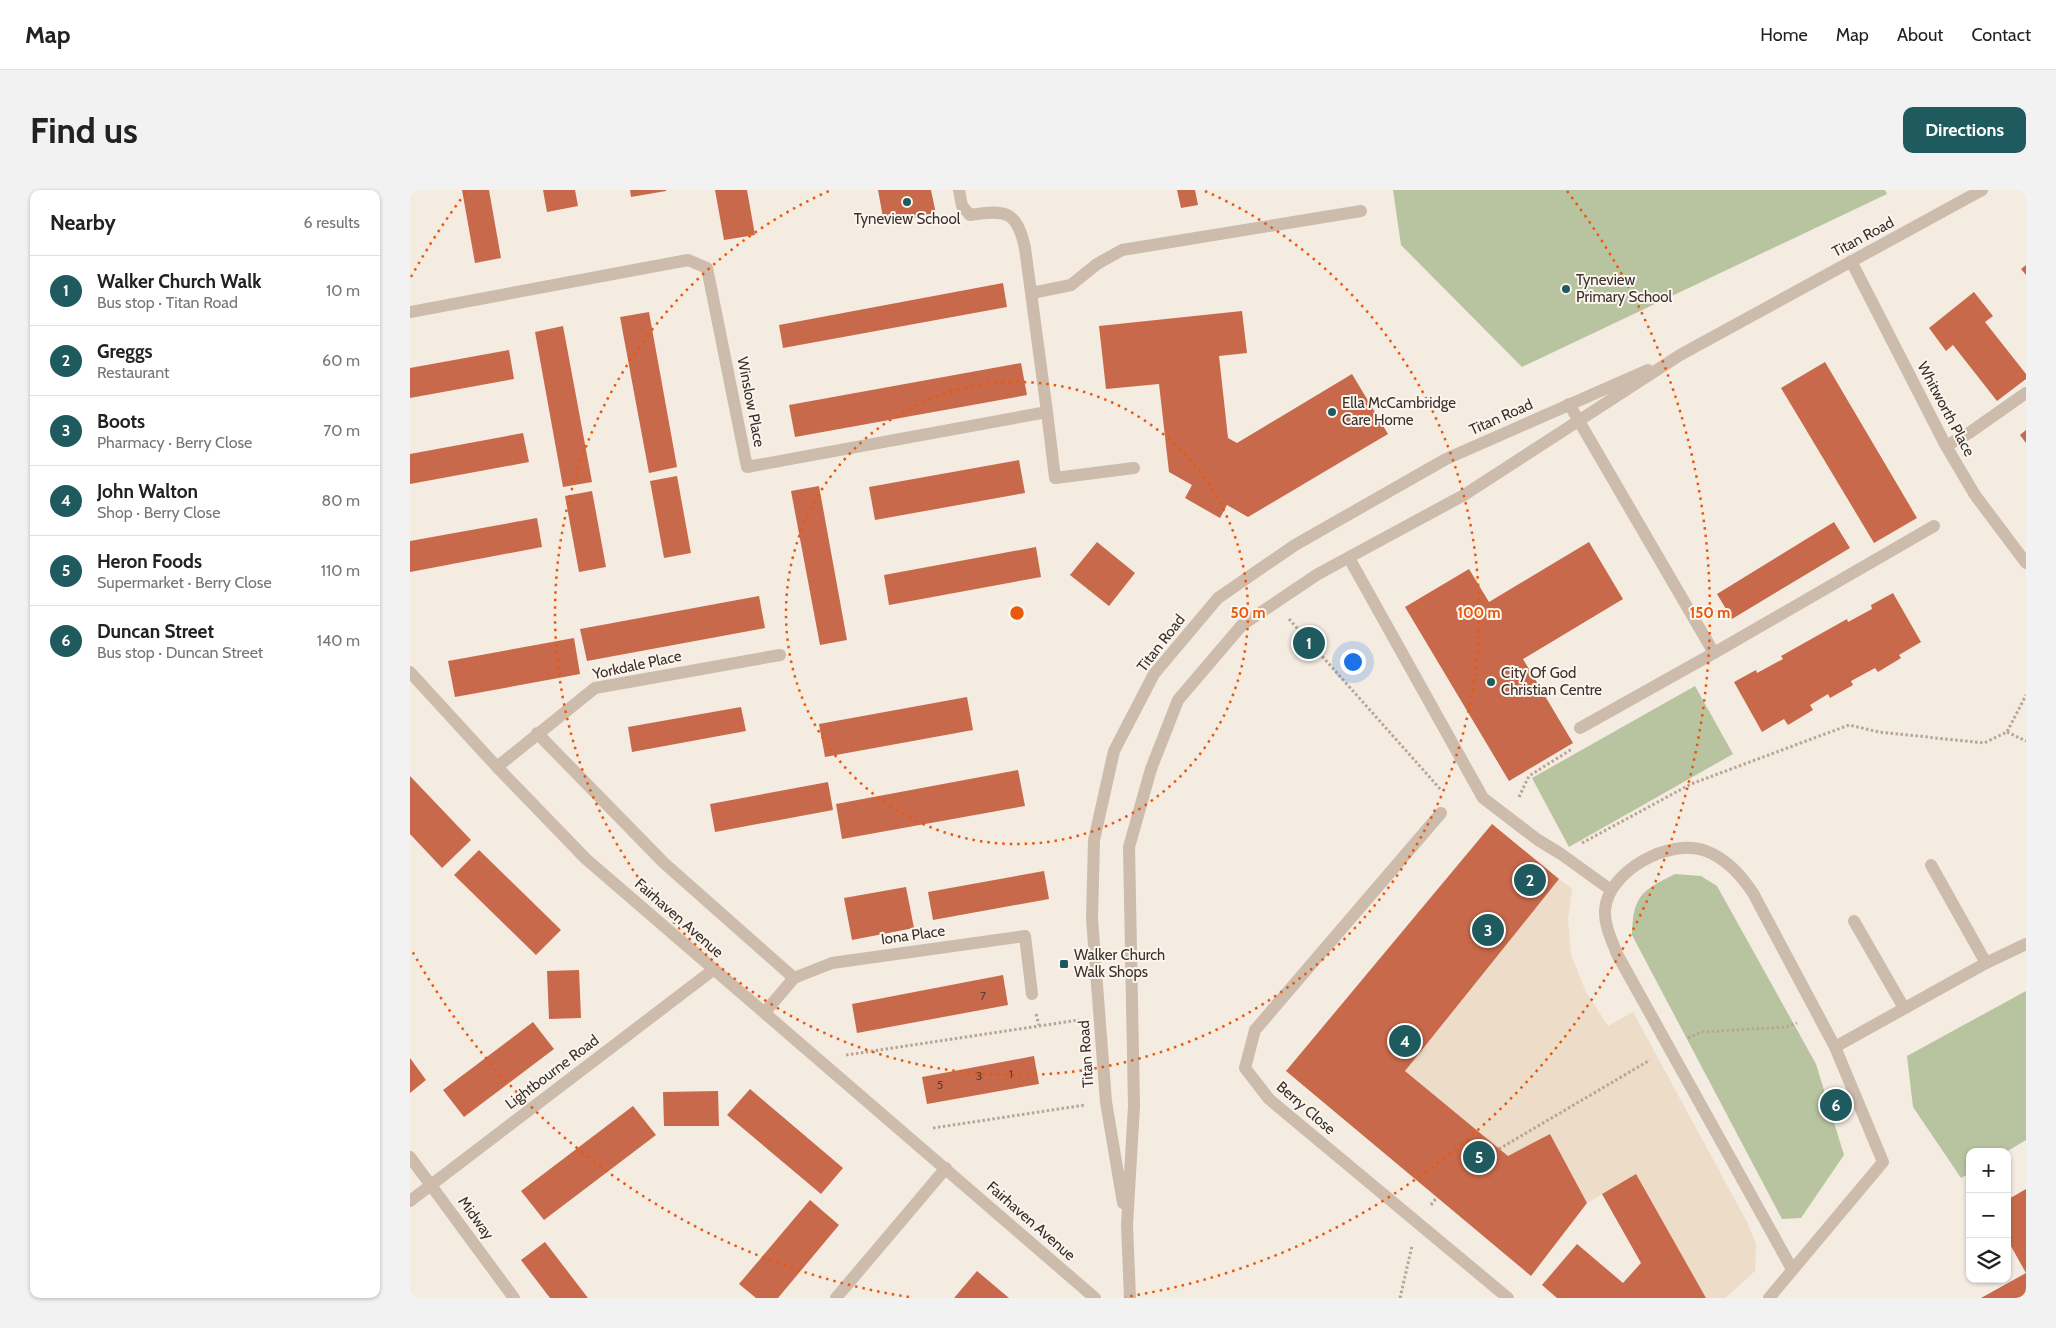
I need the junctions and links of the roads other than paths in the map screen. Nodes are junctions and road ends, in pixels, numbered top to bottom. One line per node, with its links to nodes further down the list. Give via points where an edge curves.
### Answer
1 (958, 190): 5 (street, via 962,206 970,215 995,211 1014,217 1021,228)
2 (1982, 190): 4 (street, Titan Road)
3 (1361, 211): 5 (street, via 1122,250 1097,264 1071,285)
4 (1851, 261): 7 (street, Titan Road); 12 (street, Whitworth Place)
5 (1032, 293): 10 (street)
6 (410, 312): 10 (street, Winslow Place, via 688,260 707,268 747,467)
7 (1680, 356): 9 (street, Titan Road); 11 (street, Titan Road)
8 (2026, 393): 12 (street)
9 (1568, 404): 11 (street); 39 (street, Titan Road, via 1446,459 1295,545 1218,598 1154,674 1114,751 1094,840 1092,919 1106,1102)
10 (1047, 412): 13 (street, via 1054,478)
11 (1579, 422): 15 (street, Titan Road, via 1464,496); 17 (street)
12 (1946, 446): 16 (street, Whitworth Place, via 1975,495)
13 (1134, 468)
14 (1934, 526): 17 (street)
15 (1349, 558): 25 (street, via 1483,798); 39 (street, Titan Road, via 1318,574 1242,625 1178,700 1152,768 1130,847 1134,1106)
16 (2026, 563)
17 (1714, 653): 20 (street)
18 (780, 655): 21 (street, Yorkdale Place, via 595,688)
19 (410, 672): 22 (street, Fairhaven Avenue)
20 (1580, 728)
21 (537, 733): 22 (street, Yorkdale Place); 30 (street, via 664,862)
22 (497, 767): 29 (street, Fairhaven Avenue, via 586,859)
23 (1441, 813): 45 (street, Berry Close, via 1255,1030 1245,1068 1269,1099)
24 (1930, 865): 28 (street)
25 (1611, 890): 34 (street, via 1622,875 1666,850 1705,850 1724,861 1738,871 1753,894); 40 (street, via 1605,910 1608,931 1617,954)
26 (1854, 921): 32 (street)
27 (2026, 944): 28 (street)
28 (1986, 963): 32 (street)
29 (713, 970): 33 (street, Fairhaven Avenue); 37 (street, Lightbourne Road)
30 (794, 978): 31 (street, Iona Place, via 832,963 1024,936); 33 (street, Iona Place)
31 (1032, 994)
32 (1904, 1008): 34 (street)
33 (765, 1012): 36 (street, Fairhaven Avenue)
34 (1835, 1047): 40 (street, via 1883,1162)
35 (410, 1157): 37 (street, Midway)
36 (946, 1168): 42 (street); 43 (street, Fairhaven Avenue)
37 (431, 1185): 38 (street, Lightbourne Road); 41 (street, Midway)
38 (410, 1201)
39 (1127, 1225): 44 (street, Titan Road)
40 (1792, 1269): 46 (street)
41 (514, 1298)
42 (836, 1298)
43 (1096, 1298)
44 (1130, 1298)
45 (1508, 1298)
46 (1769, 1298)

